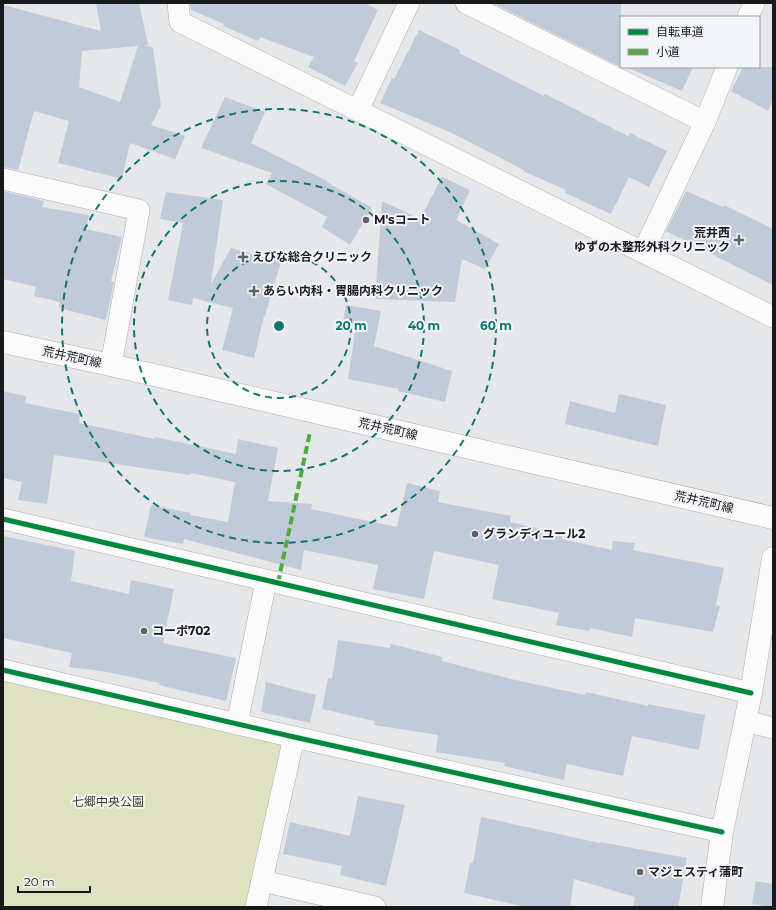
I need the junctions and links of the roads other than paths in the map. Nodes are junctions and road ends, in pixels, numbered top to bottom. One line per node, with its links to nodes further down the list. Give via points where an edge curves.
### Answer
1 (178, 3): 7 (street, via 180,22)
2 (409, 3): 7 (street)
3 (466, 3): 8 (street)
4 (754, 3): 5 (street)
5 (748, 16)
6 (727, 68): 8 (street)
7 (358, 110): 10 (street)
8 (704, 122): 10 (street)
9 (3, 180): 13 (street, via 139,210)
10 (643, 252): 11 (street)
11 (773, 317)
12 (3, 342): 13 (main road, 荒井荒町線)
13 (111, 365): 14 (main road, 荒井荒町線)
14 (773, 518)
15 (3, 519): 17 (street)
16 (773, 558): 19 (main road)
17 (266, 581): 19 (street); 21 (street)
18 (3, 670): 21 (street)
19 (751, 693): 20 (main road)
20 (745, 721): 22 (street); 24 (main road)
21 (237, 724): 23 (street)
22 (773, 728)
23 (294, 738): 24 (street); 25 (street)
24 (722, 832): 28 (main road)
25 (262, 882): 26 (street); 27 (street)
26 (256, 907)
27 (375, 907)
28 (712, 907)

